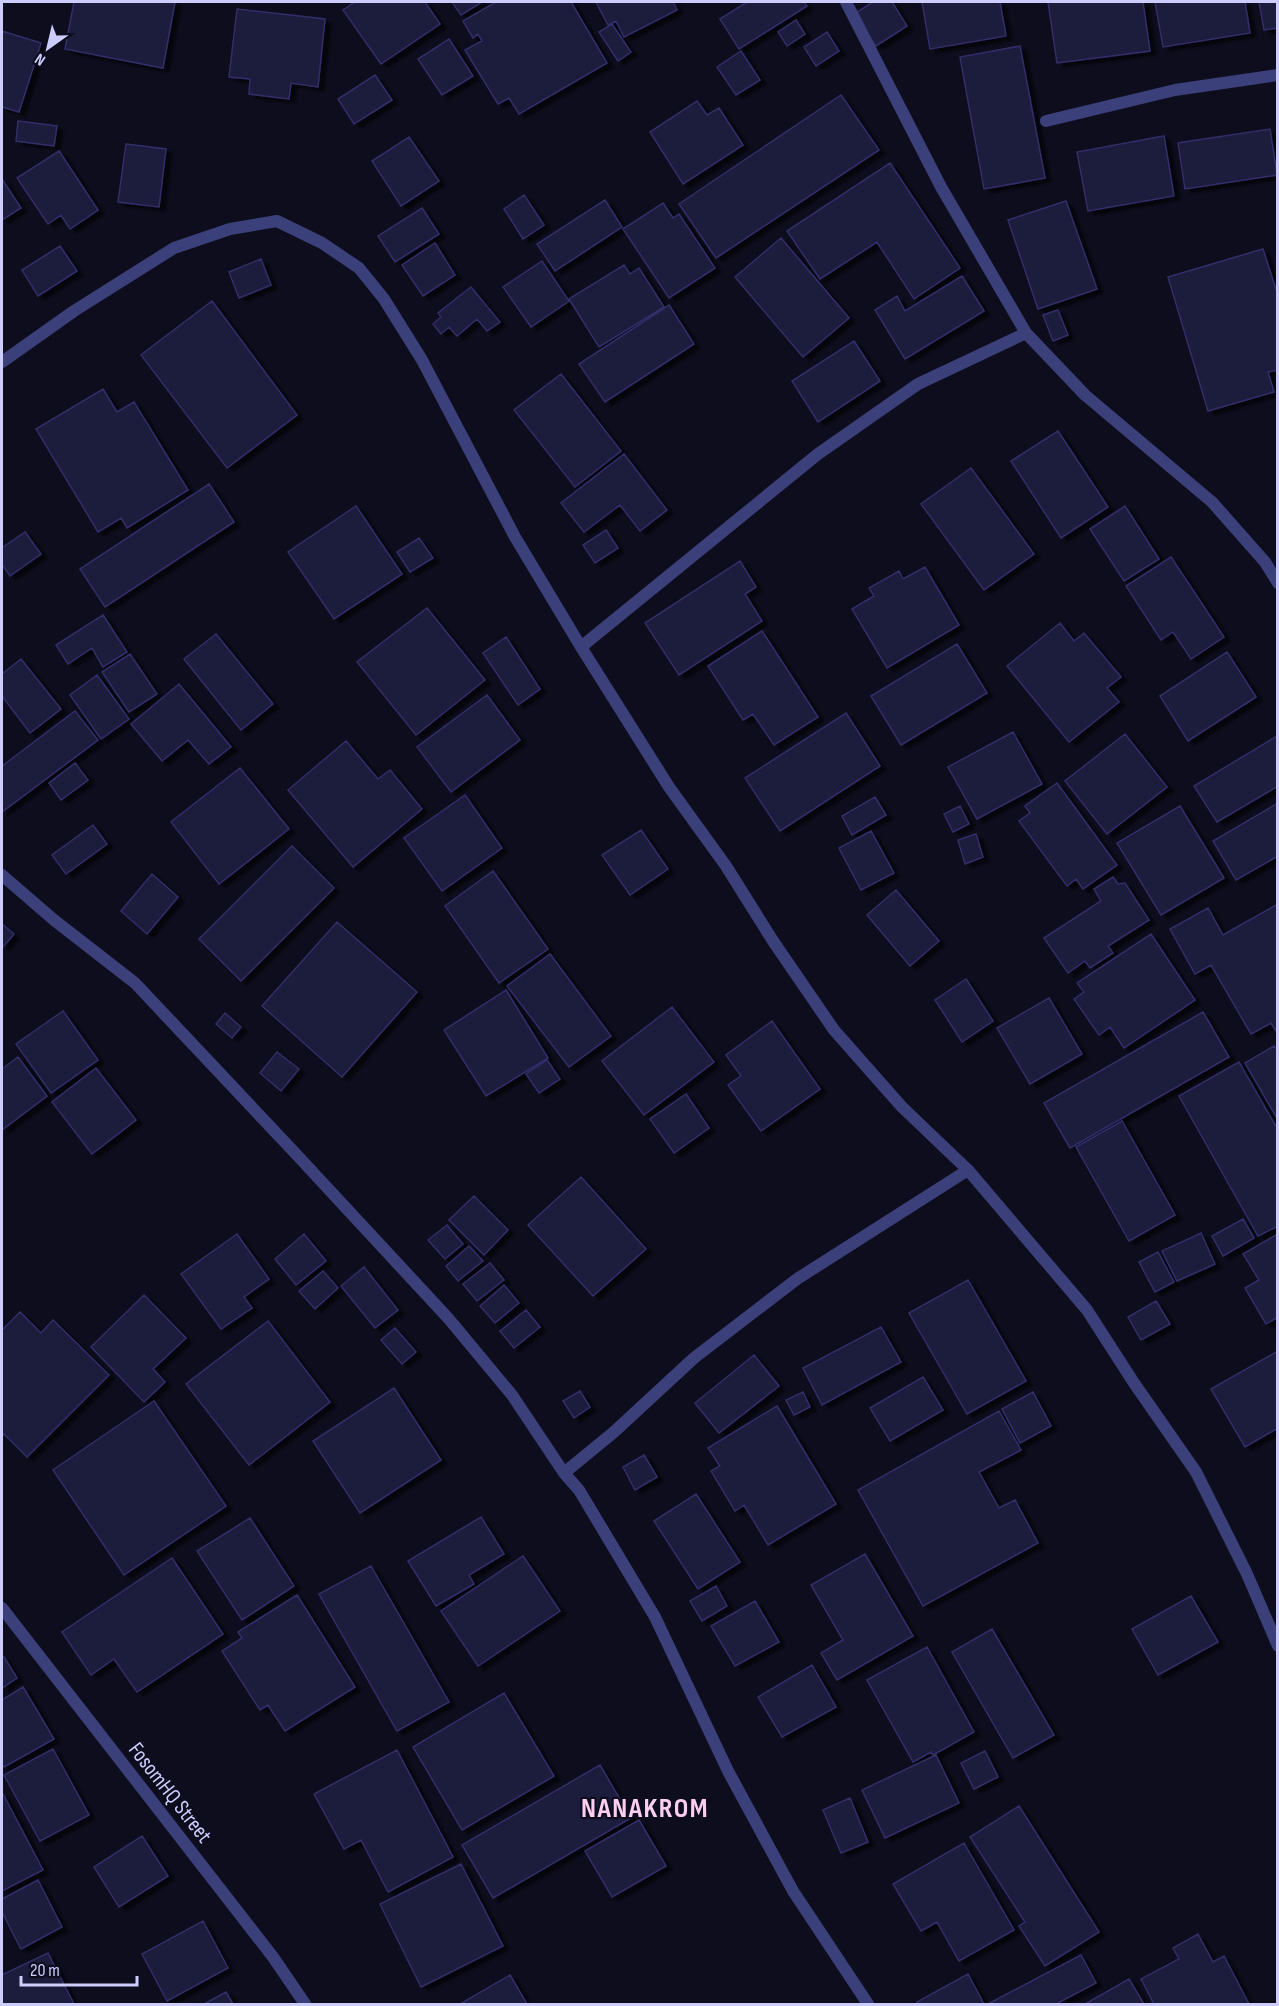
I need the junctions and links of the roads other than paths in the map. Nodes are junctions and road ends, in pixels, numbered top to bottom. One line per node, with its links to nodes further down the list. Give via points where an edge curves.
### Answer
1 (846, 2): 4 (street, via 941,187)
2 (1278, 75): 3 (street, via 1175,90)
3 (1046, 121)
4 (1026, 333): 6 (street, via 1085,395 1212,502 1265,562); 7 (street, via 918,384 818,453)
5 (2, 362): 7 (street, via 174,248 230,229 277,221 322,243 359,268 384,299 422,360 515,537)
6 (1278, 583)
7 (581, 647): 9 (street, via 669,787 834,1030 902,1107)
8 (2, 874): 10 (street, via 135,983 296,1154 477,1352 512,1395)
9 (968, 1170): 10 (street, via 796,1279 694,1358); 12 (street, via 1087,1310 1196,1472)
10 (564, 1473): 14 (street, via 579,1490 656,1617 728,1771 793,1891)
11 (2, 1608): 13 (street, FosomHQ Street, via 273,1957)
12 (1278, 1646)
13 (305, 2004)
14 (868, 2004)

